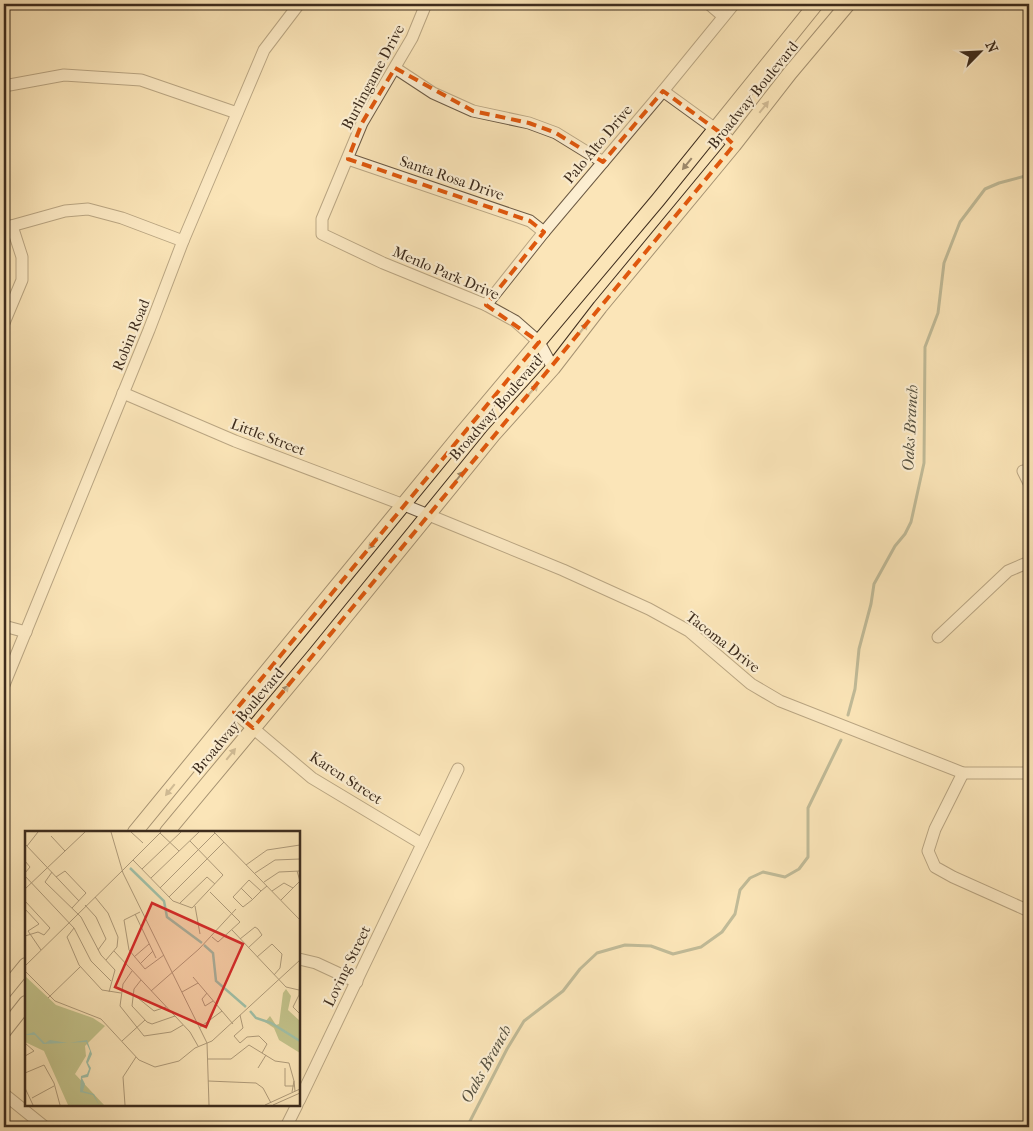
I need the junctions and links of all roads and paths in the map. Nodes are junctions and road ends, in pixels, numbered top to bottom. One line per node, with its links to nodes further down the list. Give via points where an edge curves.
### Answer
1 (299, 4): 11 (street, Robin Road, via 264,50)
2 (426, 4): 8 (street, Burlingame Drive)
3 (709, 4): 7 (street)
4 (734, 4): 7 (street, Palo Alto Drive)
5 (816, 4): 12 (main road, Broadway Boulevard)
6 (848, 4): 13 (main road, Broadway Boulevard, one-way to 6)
7 (723, 16): 10 (street, Palo Alto Drive)
8 (395, 68): 14 (street, Burlingame Drive, via 362,124); 15 (street, via 433,93 473,111 530,123 556,133)
9 (4, 86): 11 (street, via 64,76 141,80)
10 (663, 91): 12 (street); 15 (street, Palo Alto Drive)
11 (237, 112): 19 (street, Robin Road)
12 (715, 129): 13 (street); 22 (main road, Broadway Boulevard, one-way to 22)
13 (734, 145): 23 (main road, Broadway Boulevard, one-way to 13)
14 (348, 159): 16 (street, Burlingame Drive); 18 (street, Santa Rosa Drive, via 530,221)
15 (603, 162): 18 (street, Palo Alto Drive)
16 (322, 219): 20 (street, Menlo Park Drive, via 322,234 383,263)
17 (8, 227): 19 (street, via 65,211 88,209); 21 (street, via 22,257 22,280)
18 (544, 232): 20 (street, Palo Alto Drive)
19 (183, 241): 24 (street, Robin Road)
20 (486, 304): 22 (street, Menlo Park Drive, via 515,321)
21 (4, 324)
22 (540, 342): 23 (street, Menlo Park Drive); 27 (main road, Broadway Boulevard)
23 (553, 368): 28 (main road, Broadway Boulevard, one-way to 23)
24 (124, 393): 27 (street, Little Street, via 235,441); 31 (street, Robin Road)
25 (1024, 471): 26 (street)
26 (1029, 483)
27 (404, 505): 28 (street, Tacoma Drive); 34 (main road, Broadway Boulevard, one-way to 34)
28 (428, 515): 35 (main road, Broadway Boulevard, one-way to 28); 37 (street, Tacoma Drive, via 649,609 689,631 752,684 780,701)
29 (1029, 562): 32 (street, via 1008,571)
30 (4, 626): 31 (street)
31 (26, 632): 33 (street, Robin Road)
32 (938, 637)
33 (4, 685)
34 (234, 712): 35 (street, Karen Street); 39 (main road, Broadway Boulevard, one-way to 39)
35 (253, 728): 40 (main road, Broadway Boulevard, one-way to 35); 41 (street, Karen Street, via 312,778)
36 (458, 769): 41 (street, Loving Street)
37 (964, 773): 38 (street, Tacoma Drive); 42 (street, via 928,851 935,868)
38 (1029, 773)
39 (137, 831)
40 (168, 831)
41 (422, 844): 45 (street, Loving Street)
42 (1029, 911)
43 (300, 959): 45 (street)
44 (25, 966): 46 (main road)
45 (357, 982): 49 (street, Loving Street)
46 (4, 992)
47 (25, 1005): 48 (main road)
48 (4, 1031)
49 (303, 1083)
50 (4, 1094): 52 (street)
51 (296, 1106): 53 (street, Loving Street)
52 (45, 1127)
53 (286, 1127)

